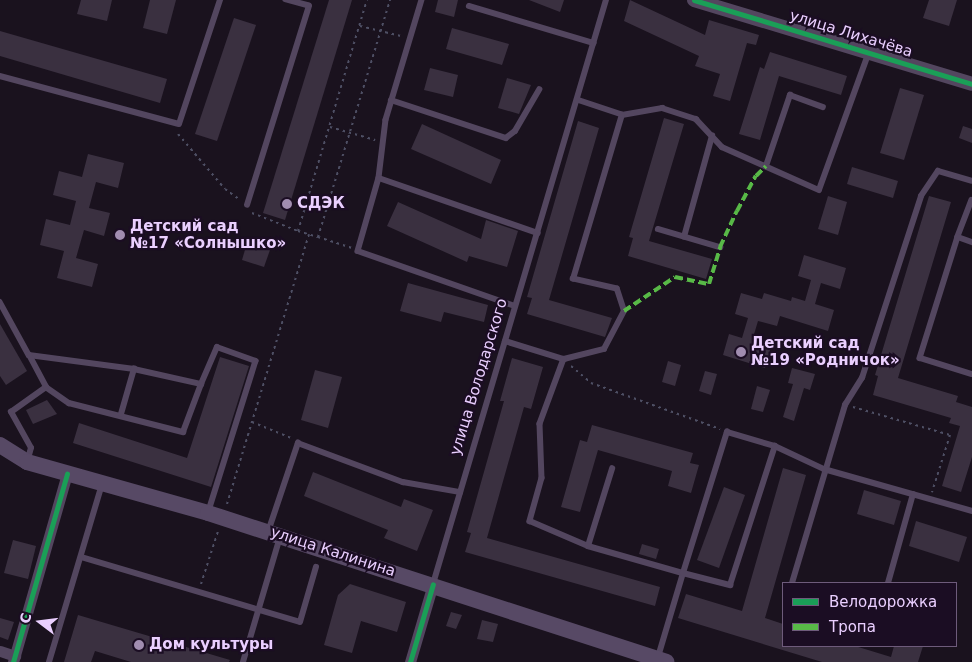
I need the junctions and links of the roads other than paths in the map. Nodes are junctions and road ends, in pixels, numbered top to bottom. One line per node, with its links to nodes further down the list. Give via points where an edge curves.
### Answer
1 (220, 0): 9 (lane, via 179,124)
2 (286, 0): 21 (lane, via 309,6)
3 (422, 0): 12 (lane)
4 (606, 0): 7 (lane, улица Володарского)
5 (694, 0): 8 (street, улица Лихачёва)
6 (469, 6): 7 (lane)
7 (594, 43): 13 (lane, улица Володарского)
8 (869, 52): 10 (street, улица Лихачёва); 17 (lane, via 820,190)
9 (0, 76)
10 (972, 84)
11 (539, 90): 12 (lane, via 515,131 506,138)
12 (391, 100): 18 (lane, via 382,142)
13 (577, 100): 15 (lane); 23 (lane, улица Володарского)
14 (823, 107): 17 (lane, via 790,95)
15 (622, 115): 16 (lane, via 662,108 696,120); 32 (lane, via 573,279 617,289 624,311 604,349)
16 (712, 136): 17 (lane, via 722,147); 24 (lane)
17 (766, 166)
18 (379, 178): 23 (lane); 29 (lane, via 358,251)
19 (972, 181): 42 (lane, via 938,171 920,196 862,378 845,405)
20 (972, 200): 25 (lane)
21 (247, 205)
22 (658, 230): 24 (lane)
23 (538, 233): 29 (lane, улица Володарского)
24 (684, 237): 27 (lane)
25 (958, 237): 26 (lane); 34 (lane, via 920,358)
26 (972, 242)
27 (720, 247)
28 (0, 302): 31 (lane)
29 (516, 306): 30 (lane, улица Володарского)
30 (505, 341): 32 (lane); 45 (lane, улица Володарского)
31 (29, 355): 33 (lane); 36 (lane)
32 (564, 359): 50 (lane, via 540,424 542,478 530,521)
33 (134, 369): 35 (lane); 37 (lane)
34 (972, 374)
35 (201, 384): 37 (lane, via 183,432); 48 (lane, via 217,347 256,361)
36 (46, 387): 37 (lane, via 69,403); 40 (lane, via 11,412 31,448)
37 (120, 414)
38 (0, 445): 40 (main road, улица Калинина)
39 (775, 446): 42 (lane); 53 (lane, via 730,585); 53 (lane, via 727,432)
40 (28, 462): 43 (main road, улица Калинина)
41 (612, 469): 50 (lane)
42 (824, 469): 46 (lane); 54 (lane)
43 (67, 474): 44 (main road, улица Калинина); 59 (street)
44 (102, 484): 48 (main road, улица Калинина); 51 (lane)
45 (460, 492): 49 (lane, via 403,482 298,443); 56 (lane, улица Володарского)
46 (913, 494): 47 (lane); 55 (lane)
47 (972, 511)
48 (208, 513): 49 (main road, улица Калинина)
49 (274, 534): 56 (main road, улица Калинина); 57 (lane)
50 (588, 546): 53 (lane)
51 (81, 557): 57 (lane); 61 (lane)
52 (316, 567): 57 (lane, via 300,622)
53 (683, 573): 60 (lane)
54 (792, 582)
55 (888, 582)
56 (433, 584): 60 (main road, улица Калинина); 63 (street, улица Володарского)
57 (258, 609): 62 (lane)
58 (0, 651): 59 (street)
59 (14, 659)
60 (660, 661)
61 (49, 662)
62 (243, 662)
63 (410, 662)

